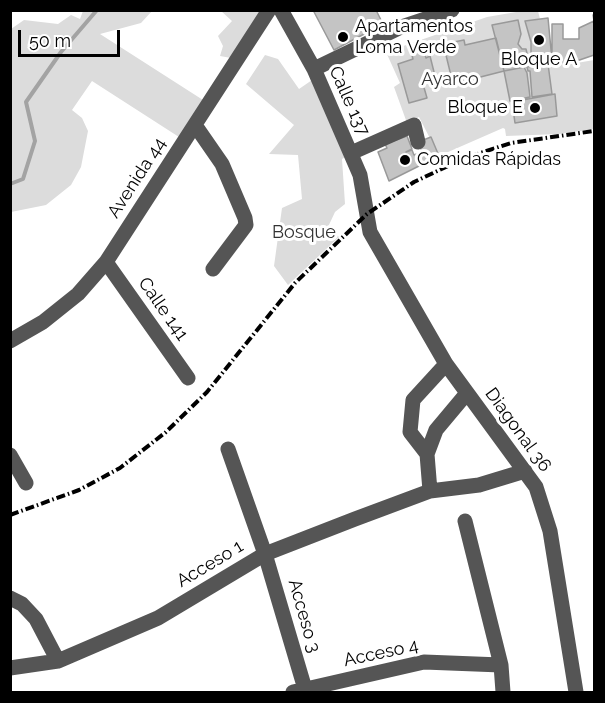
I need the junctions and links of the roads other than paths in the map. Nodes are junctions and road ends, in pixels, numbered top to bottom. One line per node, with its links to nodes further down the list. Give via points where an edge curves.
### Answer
1 (269, 10): 5 (street, Avenida 44)
2 (280, 10): 4 (street, Calle 137)
3 (452, 10): 4 (street, via 401,27)
4 (314, 69): 7 (street, Calle 137)
5 (195, 125): 9 (street, Avenida 44); 10 (street, via 222,164 246,225)
6 (418, 142): 7 (street, via 414,125)
7 (351, 153): 8 (street, Calle 137, via 360,175)
8 (367, 214): 12 (street, Diagonal 36, via 370,232)
9 (106, 262): 11 (street, Avenida 44, via 78,294 43,322); 13 (street, Calle 141)
10 (213, 269)
11 (10, 341)
12 (446, 364): 14 (street, Diagonal 36); 16 (street, via 413,400 410,432)
13 (188, 378)
14 (467, 393): 16 (street, via 436,430); 18 (street, Diagonal 36)
15 (228, 449): 22 (street, Acceso 3)
16 (427, 454): 20 (street)
17 (10, 455): 19 (street)
18 (525, 471): 20 (street, Acceso 1, via 479,485); 29 (street, Diagonal 36, via 536,488 550,531)
19 (26, 483)
20 (430, 490): 22 (street, Acceso 1)
21 (465, 521): 25 (street)
22 (266, 554): 24 (street, Acceso 1, via 158,618); 27 (street, Acceso 3)
23 (10, 598): 24 (street, via 36,619)
24 (58, 661): 26 (street, Acceso 1)
25 (501, 665): 27 (street, Acceso 4, via 424,662); 28 (street)
26 (10, 668)
27 (299, 691)
28 (503, 693)
29 (576, 693)

